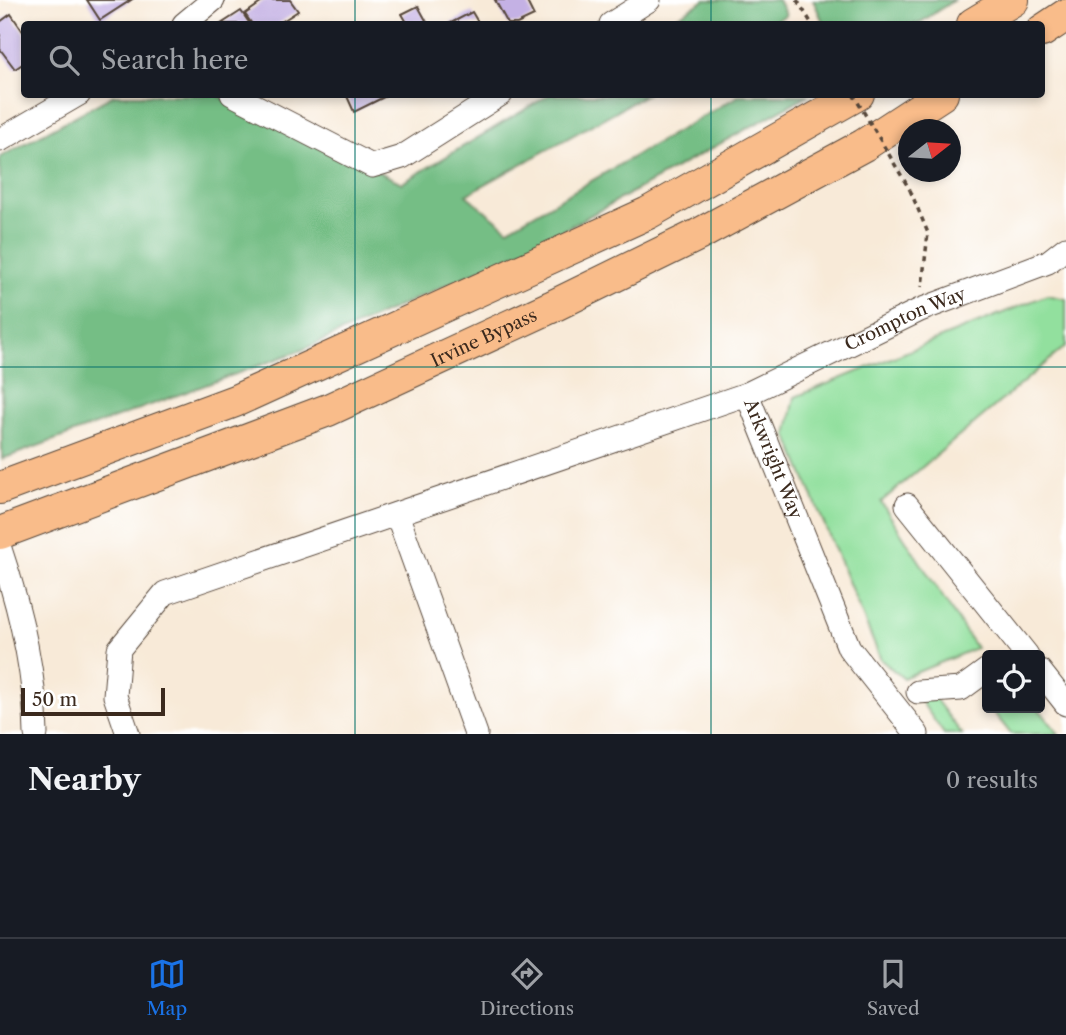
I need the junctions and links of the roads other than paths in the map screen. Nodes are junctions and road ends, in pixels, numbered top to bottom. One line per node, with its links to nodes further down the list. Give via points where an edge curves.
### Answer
1 (213, 0): 5 (street)
2 (649, 0): 6 (street)
3 (1013, 0): 7 (highway)
4 (1066, 15): 8 (highway)
5 (188, 21)
6 (616, 21)
7 (978, 21)
8 (1045, 28)
9 (72, 98): 14 (street)
10 (240, 98): 11 (street, via 372,166 402,157)
11 (494, 98)
12 (849, 98): 18 (highway, via 648,214 235,401)
13 (936, 98): 21 (highway, Irvine Bypass, via 864,145 698,236 538,313 328,410)
14 (0, 140)
15 (1066, 248): 16 (street, Crompton Way)
16 (1057, 267): 17 (street, Crompton Way, via 920,310)
17 (747, 394): 20 (street, Arkwright Way); 31 (street, Arkwright Way, via 849,648)
18 (0, 488)
19 (907, 505): 23 (street)
20 (397, 514): 29 (street, Arkwright Way, via 165,593 119,649 115,696); 30 (street)
21 (0, 533)
22 (0, 549): 28 (street, via 16,597)
23 (1016, 650)
24 (982, 674): 26 (street, via 961,689)
25 (1045, 677): 27 (street)
26 (918, 692)
27 (1066, 704)
28 (36, 734)
29 (128, 734)
30 (476, 734)
31 (917, 734)

